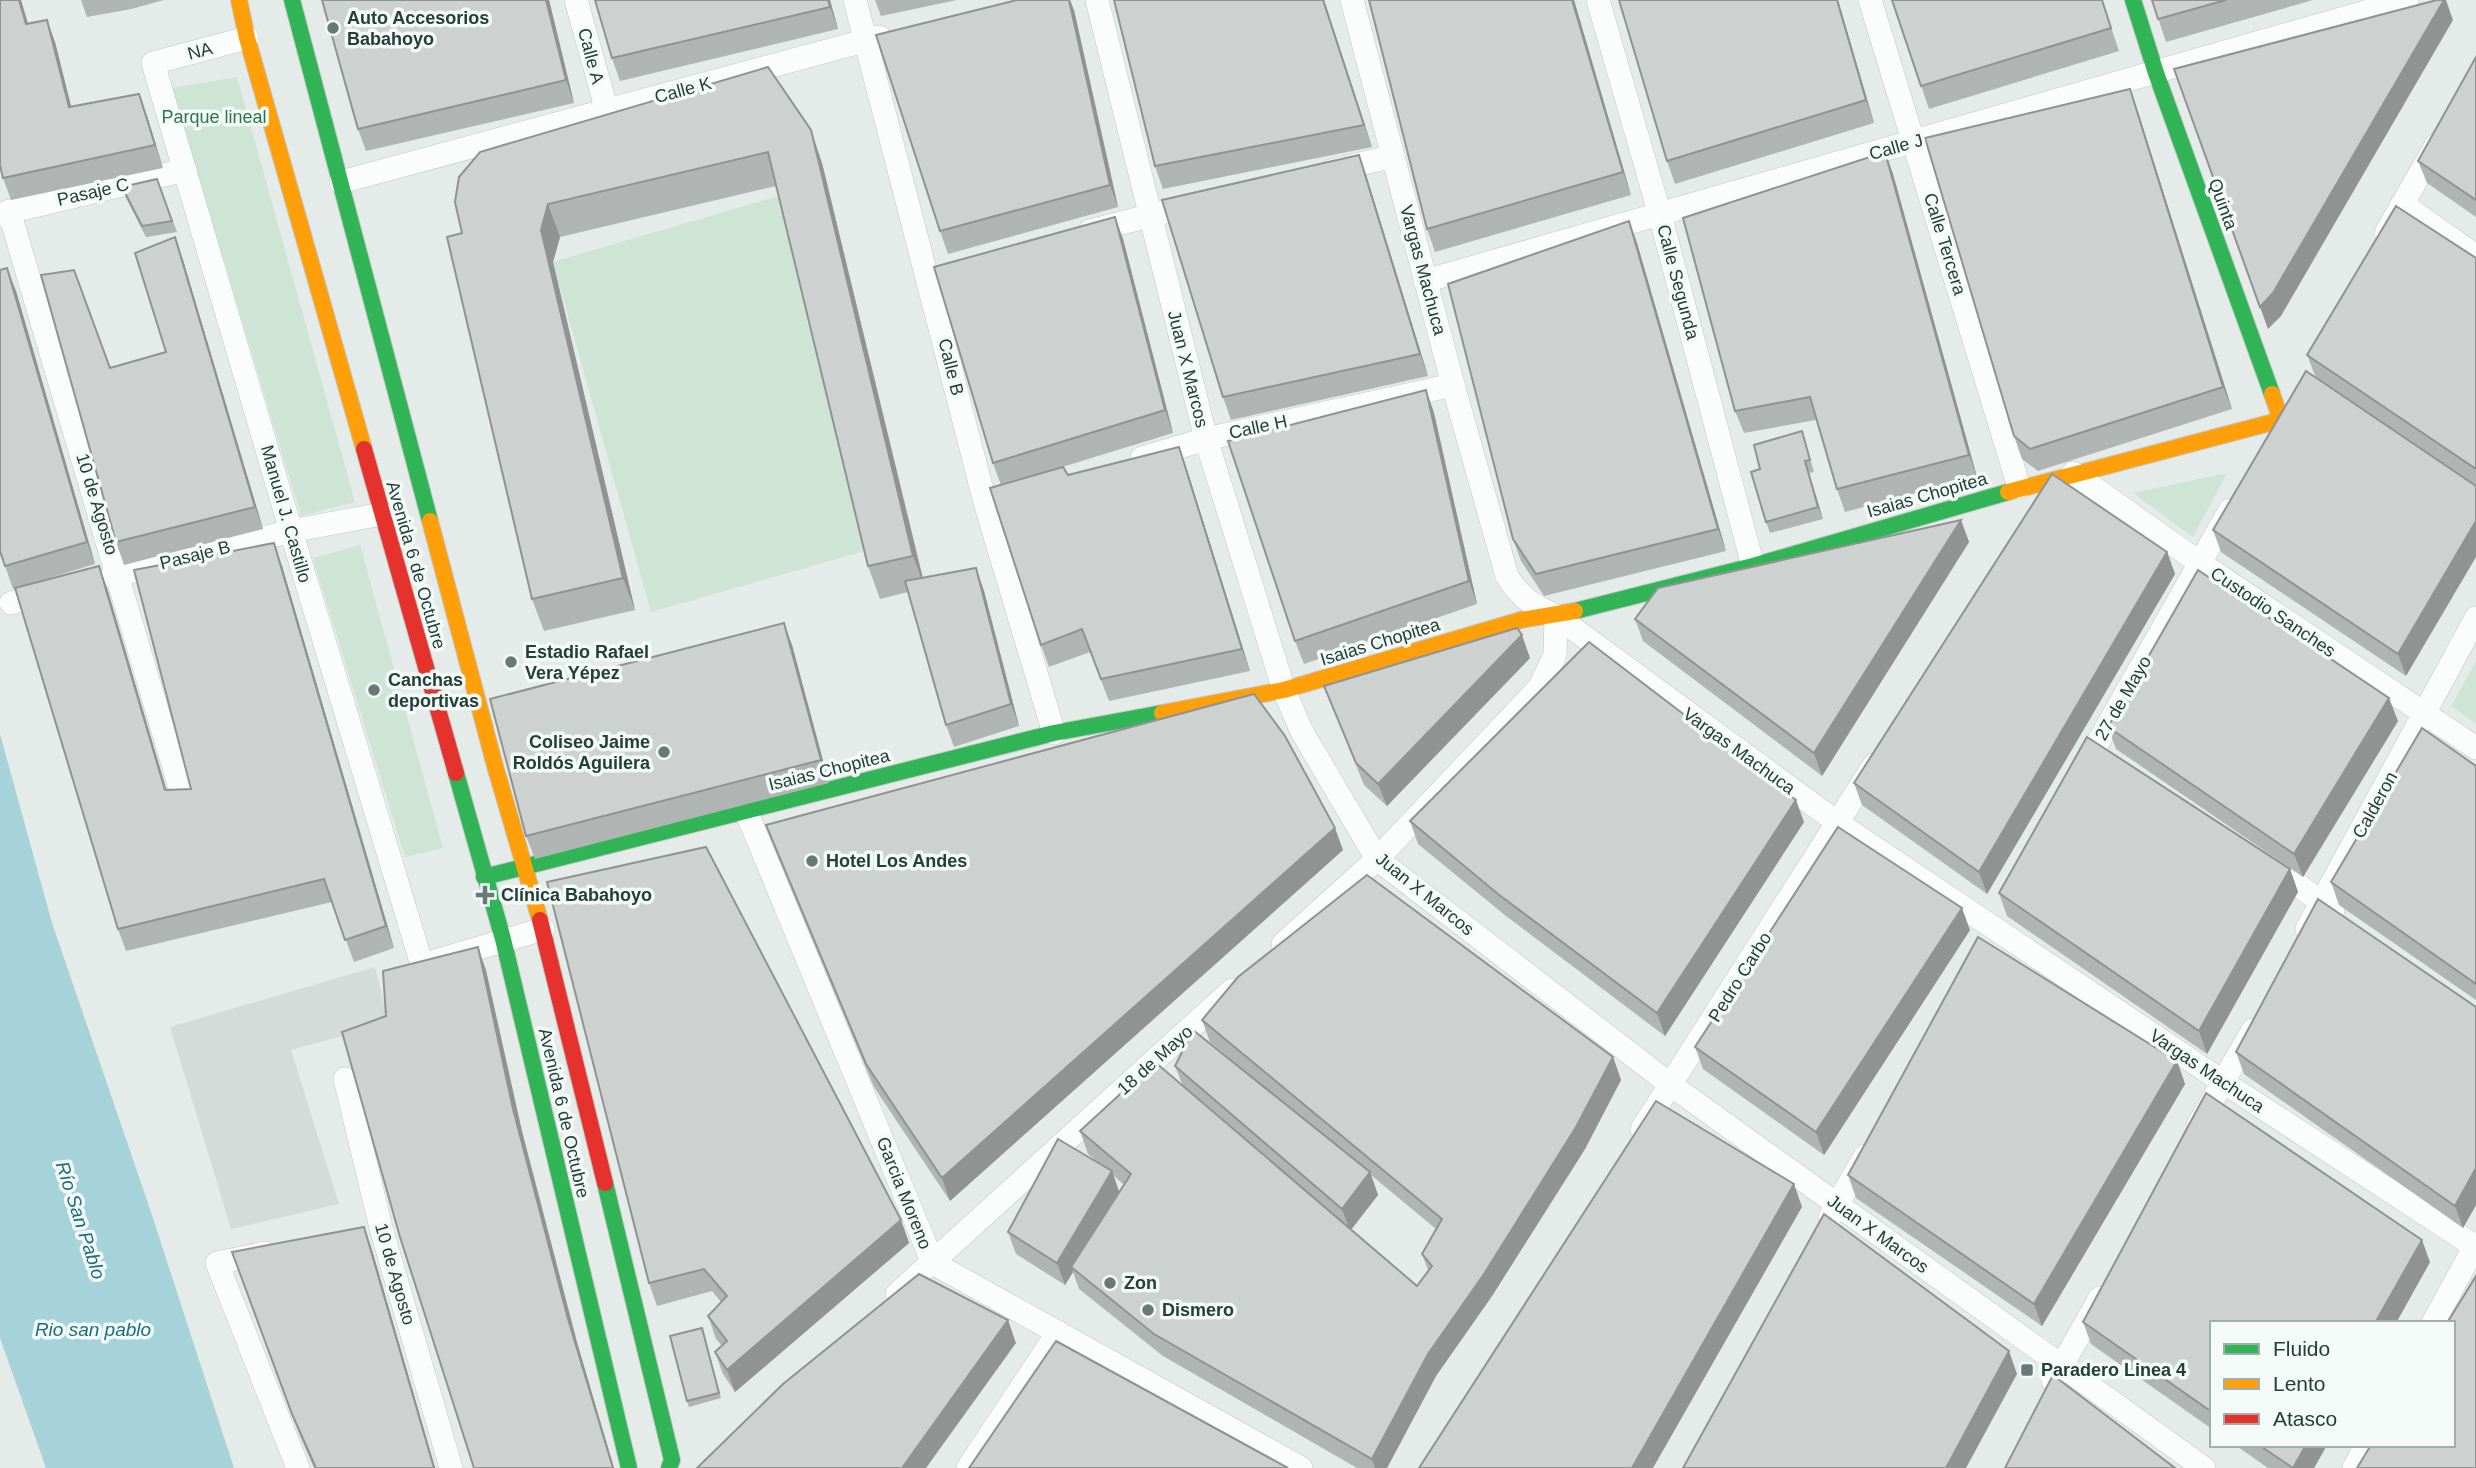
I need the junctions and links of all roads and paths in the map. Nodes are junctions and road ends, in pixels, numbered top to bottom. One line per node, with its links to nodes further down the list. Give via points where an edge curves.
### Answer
1 (239, 0): 12 (main road, Avenida 6 de Octubre)
2 (292, 0): 22 (main road, Avenida 6 de Octubre)
3 (576, 0): 16 (street, Calle A)
4 (855, 0): 13 (street, Calle B)
5 (1097, 0): 26 (street, Juan X Marcos)
6 (1352, 0): 19 (street, Vargas Machuca)
7 (1598, 0): 27 (street, Calle Segunda)
8 (1870, 0): 18 (street, Calle Tercera)
9 (2133, 0): 15 (main road, Quinta)
10 (2403, 1): 15 (street, Calle J)
11 (906, 30): 13 (street, Calle K)
12 (247, 38): 14 (street, NA); 44 (main road, Avenida 6 de Octubre)
13 (866, 40): 16 (street, Calle K); 43 (street, Calle B, via 939,275)
14 (153, 63): 20 (street, Manuel J. Castillo)
15 (2156, 73): 18 (street, Calle J); 34 (main road, Quinta)
16 (607, 111): 22 (street, Calle K)
17 (2449, 122): 24 (street)
18 (1914, 142): 27 (street, Calle J); 41 (street, Calle Tercera)
19 (1393, 156): 21 (street); 31 (street, Vargas Machuca)
20 (185, 170): 25 (street, Pasaje C); 45 (street, Manuel J. Castillo)
21 (1312, 176)
22 (341, 182): 67 (main road, Avenida 6 de Octubre)
23 (1217, 198): 26 (street)
24 (2402, 204): 29 (street); 30 (street)
25 (5, 212): 48 (street, 10 de Agosto)
26 (1149, 215): 28 (street); 35 (street, Juan X Marcos)
27 (1660, 215): 31 (street, Calle J); 47 (street, Calle Segunda)
28 (1069, 237)
29 (2376, 251)
30 (2476, 256)
31 (1425, 281): 32 (street, Vargas Machuca)
32 (1452, 385): 35 (street, Calle H); 52 (street, Vargas Machuca, via 1507,576 1517,593)
33 (2292, 399): 34 (street)
34 (2281, 420): 36 (street); 38 (main road)
35 (1206, 439): 37 (street, Calle H); 54 (street, Juan X Marcos)
36 (2267, 444)
37 (1115, 466)
38 (2073, 472): 39 (main road); 46 (street, Custodio Sanches)
39 (2049, 480): 41 (street)
40 (2240, 492): 46 (street, 27 de Mayo)
41 (2027, 496): 47 (main road, Isaias Chopitea)
42 (1012, 498): 43 (street)
43 (986, 506): 56 (street, Calle B)
44 (382, 514): 45 (street, Pasaje B); 68 (main road, Avenida 6 de Octubre)
45 (290, 531): 48 (street, Pasaje B); 74 (street, Manuel J. Castillo, via 422,965)
46 (2200, 563): 55 (street, Custodio Sanches); 57 (street, 27 de Mayo)
47 (1753, 566): 52 (main road, Isaias Chopitea)
48 (119, 575): 49 (street, Pasaje B); 62 (street, 10 de Agosto)
49 (92, 582)
50 (65, 589): 51 (street)
51 (10, 603)
52 (1556, 616): 54 (main road, Isaias Chopitea, via 1521,620); 64 (street, Vargas Machuca); 66 (street, 18 de Mayo, via 1555,655 1540,687)
53 (2476, 618): 55 (street, Calderon)
54 (1284, 690): 56 (main road, Isaias Chopitea); 66 (street, Juan X Marcos, via 1302,733)
55 (2425, 714): 58 (street, Custodio Sanches); 69 (street, Calderon)
56 (1054, 733): 63 (main road, Isaias Chopitea)
57 (2096, 746): 60 (street); 61 (street, 27 de Mayo)
58 (2476, 748)
59 (1881, 752): 64 (street, Pedro Carbo)
60 (2119, 761)
61 (2076, 782)
62 (183, 798)
63 (746, 811): 67 (main road, Isaias Chopitea); 90 (street, Garcia Moreno)
64 (1838, 823): 72 (street, Vargas Machuca); 80 (street, Pedro Carbo)
65 (2254, 855): 69 (street)
66 (1377, 859): 80 (street, Juan X Marcos); 90 (street, 18 de Mayo)
67 (525, 867): 68 (main road, Isaias Chopitea); 73 (main road, Avenida 6 de Octubre)
68 (484, 877): 74 (main road, Avenida 6 de Octubre)
69 (2322, 902): 71 (street); 75 (street, Calderon)
70 (2008, 903): 72 (street)
71 (2355, 925)
72 (1994, 928): 76 (street); 79 (street, Vargas Machuca)
73 (543, 929): 74 (street); 101 (main road, Avenida 6 de Octubre, via 672,1460)
74 (503, 939): 100 (main road, Avenida 6 de Octubre)
75 (2297, 948)
76 (1980, 952)
77 (2266, 1006): 79 (street)
78 (345, 1079): 85 (street, 10 de Agosto)
79 (2222, 1082): 82 (street); 88 (street, Vargas Machuca)
80 (1671, 1085): 83 (street, Pedro Carbo); 84 (street, Juan X Marcos)
81 (1878, 1132): 84 (street)
82 (2189, 1142)
83 (1633, 1143)
84 (1837, 1204): 87 (street); 95 (street, Juan X Marcos)
85 (381, 1227): 86 (street); 99 (street, 10 de Agosto)
86 (354, 1233)
87 (1817, 1240)
88 (2476, 1246): 93 (street)
89 (285, 1248): 98 (street, via 217,1263)
90 (933, 1263): 92 (street, 18 de Mayo); 94 (street, Garcia Moreno)
91 (2108, 1284): 95 (street)
92 (882, 1308)
93 (2434, 1321)
94 (1058, 1332): 102 (street); 103 (street, Garcia Moreno)
95 (2060, 1367): 96 (street); 104 (street, Juan X Marcos)
96 (2043, 1401)
97 (2365, 1447): 105 (street)
98 (298, 1468)
99 (450, 1468)
100 (629, 1468)
101 (669, 1468)
102 (968, 1468)
103 (1301, 1468)
104 (2204, 1468)
105 (2354, 1468)

